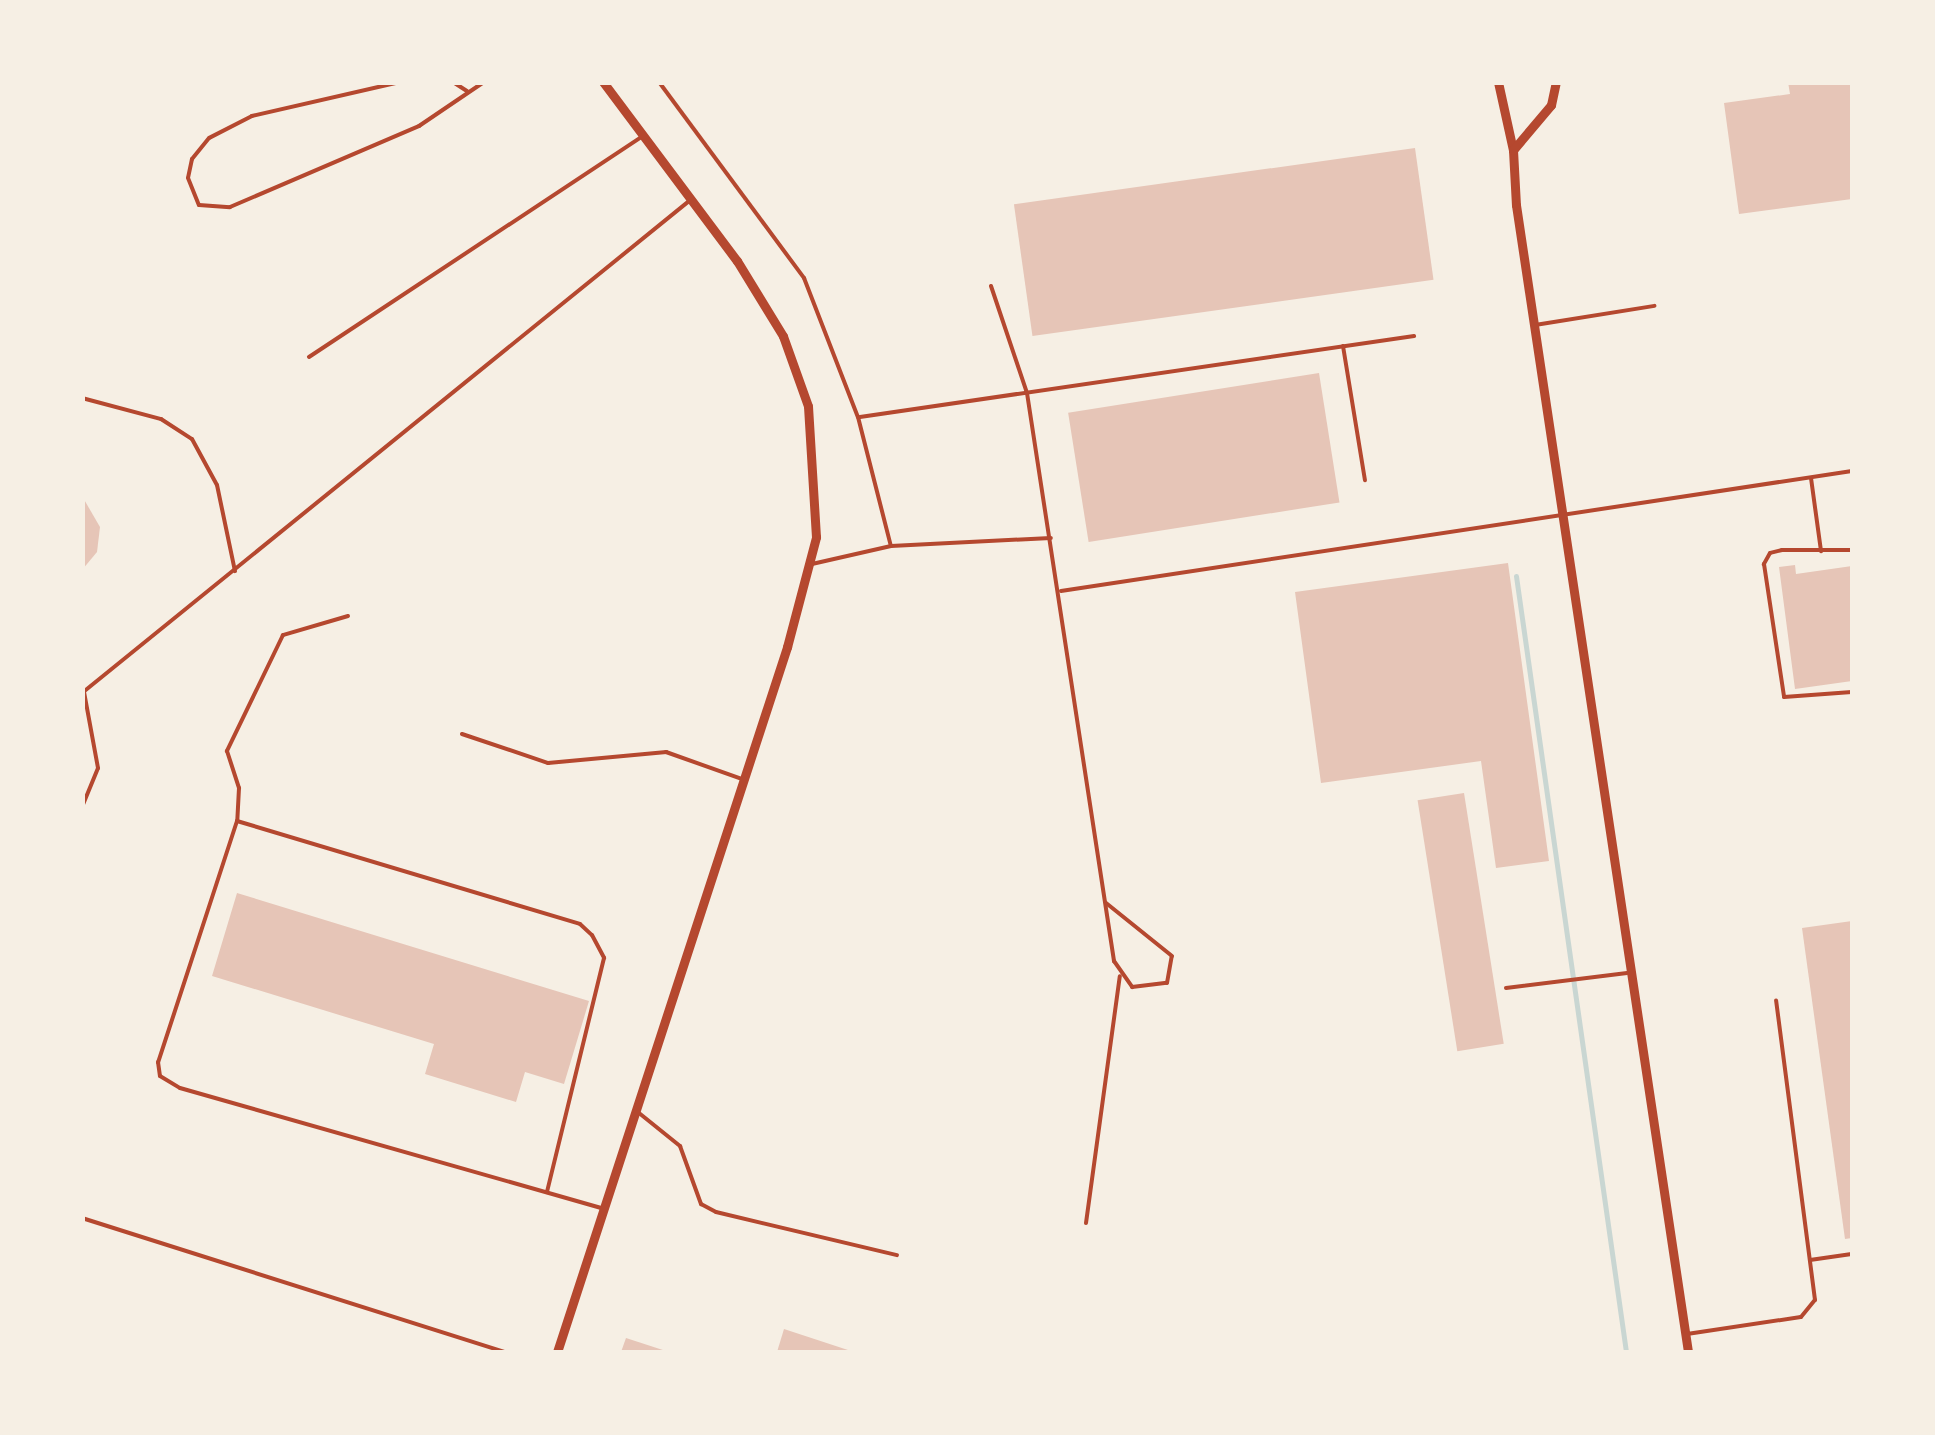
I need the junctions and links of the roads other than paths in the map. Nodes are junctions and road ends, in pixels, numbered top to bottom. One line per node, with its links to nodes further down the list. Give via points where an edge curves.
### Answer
1 (400, 82): 8 (lane, via 252,116 208,138 188,178 199,205 230,207 419,126)
2 (453, 82): 8 (lane)
3 (484, 82): 8 (lane)
4 (603, 82): 9 (street)
5 (659, 82): 20 (lane, via 804,278)
6 (1498, 82): 10 (street)
7 (1556, 82): 10 (street, via 1552,105)
8 (467, 92)
9 (644, 135): 11 (street); 17 (lane)
10 (1513, 150): 14 (street)
11 (692, 198): 29 (street, via 762,298 798,371 814,444); 30 (lane)
12 (991, 286): 18 (lane)
13 (1654, 306): 14 (lane)
14 (1534, 325): 24 (street)
15 (1414, 336): 16 (lane)
16 (1342, 346): 18 (lane); 23 (lane)
17 (308, 357)
18 (1026, 393): 20 (lane); 25 (lane)
19 (82, 398): 30 (lane, via 161,419 192,439 217,485)
20 (858, 417): 26 (lane)
21 (1852, 472): 22 (lane)
22 (1810, 478): 24 (lane); 28 (lane)
23 (1364, 480)
24 (1564, 518): 31 (lane); 40 (street)
25 (1052, 538): 26 (lane); 31 (lane)
26 (890, 546): 29 (lane)
27 (1852, 550): 28 (lane)
28 (1820, 551): 33 (lane, via 1765,557 1779,690 1793,700)
29 (811, 564): 36 (street)
30 (235, 571): 34 (lane)
31 (1061, 591): 39 (lane)
32 (348, 616): 38 (lane, via 283,635 228,751 239,788)
33 (1852, 692)
34 (83, 693): 37 (lane, via 98,768)
35 (462, 734): 36 (lane, via 548,763 666,752)
36 (742, 779): 44 (street)
37 (82, 807)
38 (238, 821): 45 (lane, via 580,924 592,935 604,958); 45 (lane, via 158,1062 160,1076 180,1088)
39 (1106, 902): 41 (lane); 41 (lane, via 1151,934 1175,965 1156,988 1132,986)
40 (1632, 972): 42 (lane); 52 (street)
41 (1120, 976): 48 (lane)
42 (1506, 988)
43 (1776, 1002): 51 (lane)
44 (636, 1110): 46 (street); 50 (lane, via 680,1146 701,1204)
45 (547, 1192): 46 (lane)
46 (604, 1210): 54 (street)
47 (82, 1218): 53 (lane)
48 (1086, 1223)
49 (1852, 1254): 51 (lane)
50 (896, 1255)
51 (1810, 1260): 52 (lane, via 1812,1311)
52 (1686, 1334): 55 (street)
53 (504, 1352)
54 (557, 1352)
55 (1688, 1352)

